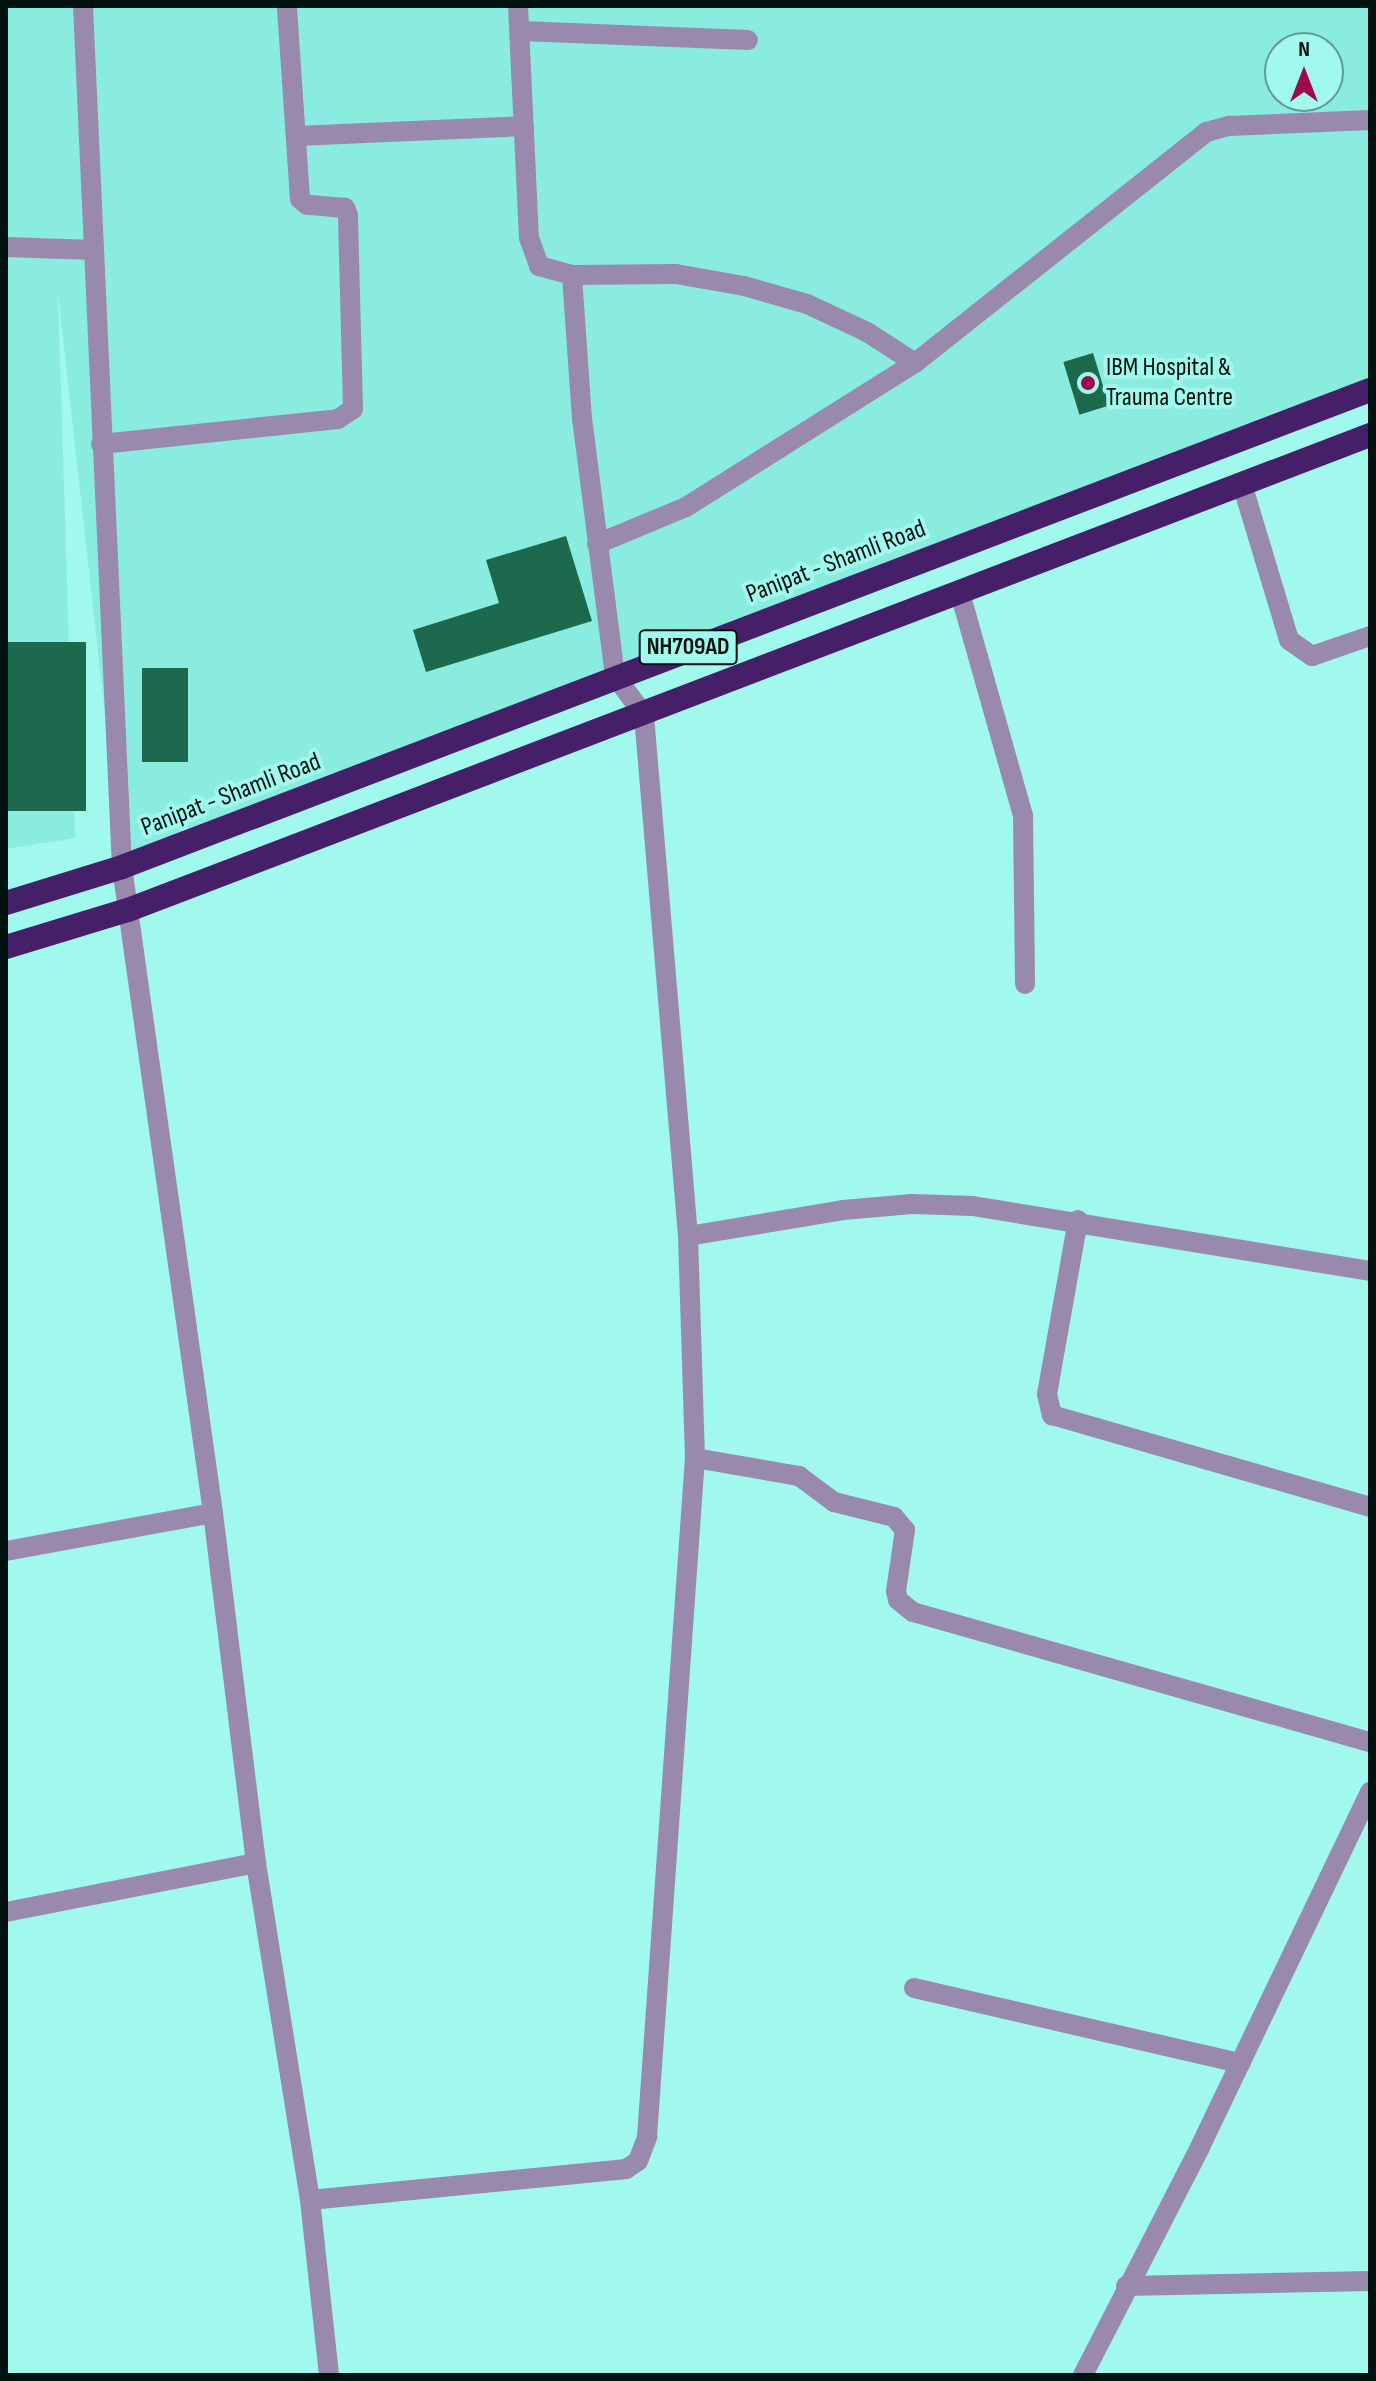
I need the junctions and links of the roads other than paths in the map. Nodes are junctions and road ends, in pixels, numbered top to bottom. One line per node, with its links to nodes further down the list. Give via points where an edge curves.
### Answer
1 (83, 6): 10 (street)
2 (287, 6): 8 (street)
3 (518, 6): 4 (street)
4 (521, 31): 5 (street); 7 (street)
5 (748, 40)
6 (1370, 120): 12 (street, via 1229,126 1206,132)
7 (524, 126): 8 (street); 11 (street, via 533,256 547,271)
8 (296, 136): 15 (street, via 300,199 307,205 345,208 348,215 353,409 338,419)
9 (6, 247): 10 (street)
10 (94, 250): 15 (street)
11 (572, 275): 12 (street, via 676,274 744,286 807,304 867,332); 17 (street)
12 (915, 363): 17 (street, via 686,507)
13 (1370, 390): 20 (highway, Panipat - Shamli Road / NH709AD)
14 (1370, 435): 16 (highway, NH709AD)
15 (101, 444): 22 (street)
16 (1242, 484): 18 (highway, NH709AD); 19 (street, via 1289,640 1312,656)
17 (597, 544): 20 (street)
18 (960, 593): 21 (highway, NH709AD); 26 (street, via 1023,816)
19 (1370, 636)
20 (615, 676): 21 (street); 22 (highway, Panipat - Shamli Road / NH709AD)
21 (644, 715): 24 (highway, NH709AD); 28 (street)
22 (122, 867): 23 (highway, Panipat - Shamli Road / NH709AD); 24 (street)
23 (6, 903)
24 (128, 910): 25 (highway, NH709AD); 32 (street)
25 (6, 947)
26 (1025, 984)
27 (1078, 1220): 28 (street, via 912,1204); 29 (street); 31 (street, via 1047,1394 1052,1415)
28 (688, 1236): 30 (street)
29 (1370, 1271)
30 (695, 1458): 34 (street, via 799,1476 834,1502 894,1517 905,1530 896,1591 898,1600 913,1612); 40 (street, via 644,2151 626,2169)
31 (1370, 1507)
32 (213, 1513): 33 (street); 36 (street)
33 (6, 1551)
34 (1370, 1742)
35 (1370, 1792): 39 (street)
36 (256, 1863): 37 (street); 40 (street)
37 (6, 1912)
38 (914, 1988): 39 (street)
39 (1240, 2063): 42 (street)
40 (310, 2200): 43 (street)
41 (1370, 2281): 42 (street)
42 (1126, 2286): 44 (street)
43 (329, 2375)
44 (1083, 2375)

